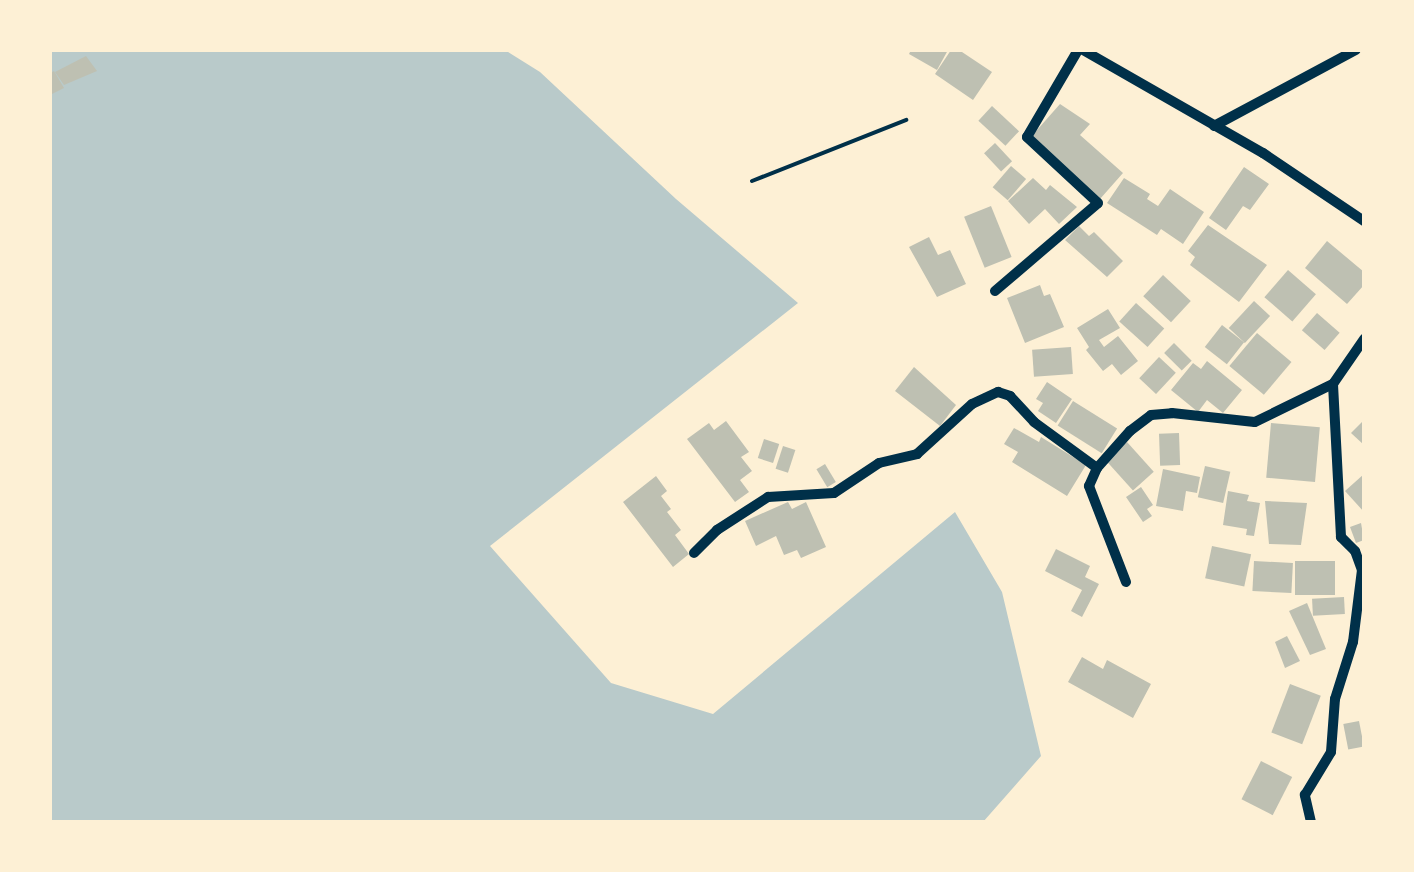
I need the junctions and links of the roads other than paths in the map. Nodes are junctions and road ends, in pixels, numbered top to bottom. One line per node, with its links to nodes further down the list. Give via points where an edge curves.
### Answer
1 (1080, 50): 3 (street); 5 (street, via 1027,137 1098,203)
2 (1356, 50): 3 (street)
3 (1214, 126): 4 (street)
4 (1364, 220)
5 (995, 291)
6 (1364, 339): 7 (street)
7 (1333, 384): 8 (street, via 1255,422 1151,415); 11 (street, via 1341,538 1355,550 1362,570 1331,752 1304,795)
8 (1097, 468): 9 (street, via 998,392 972,404 917,454 879,464 834,493 752,504); 10 (street, via 1089,486)
9 (694, 553)
10 (1126, 582)
11 (1311, 822)

